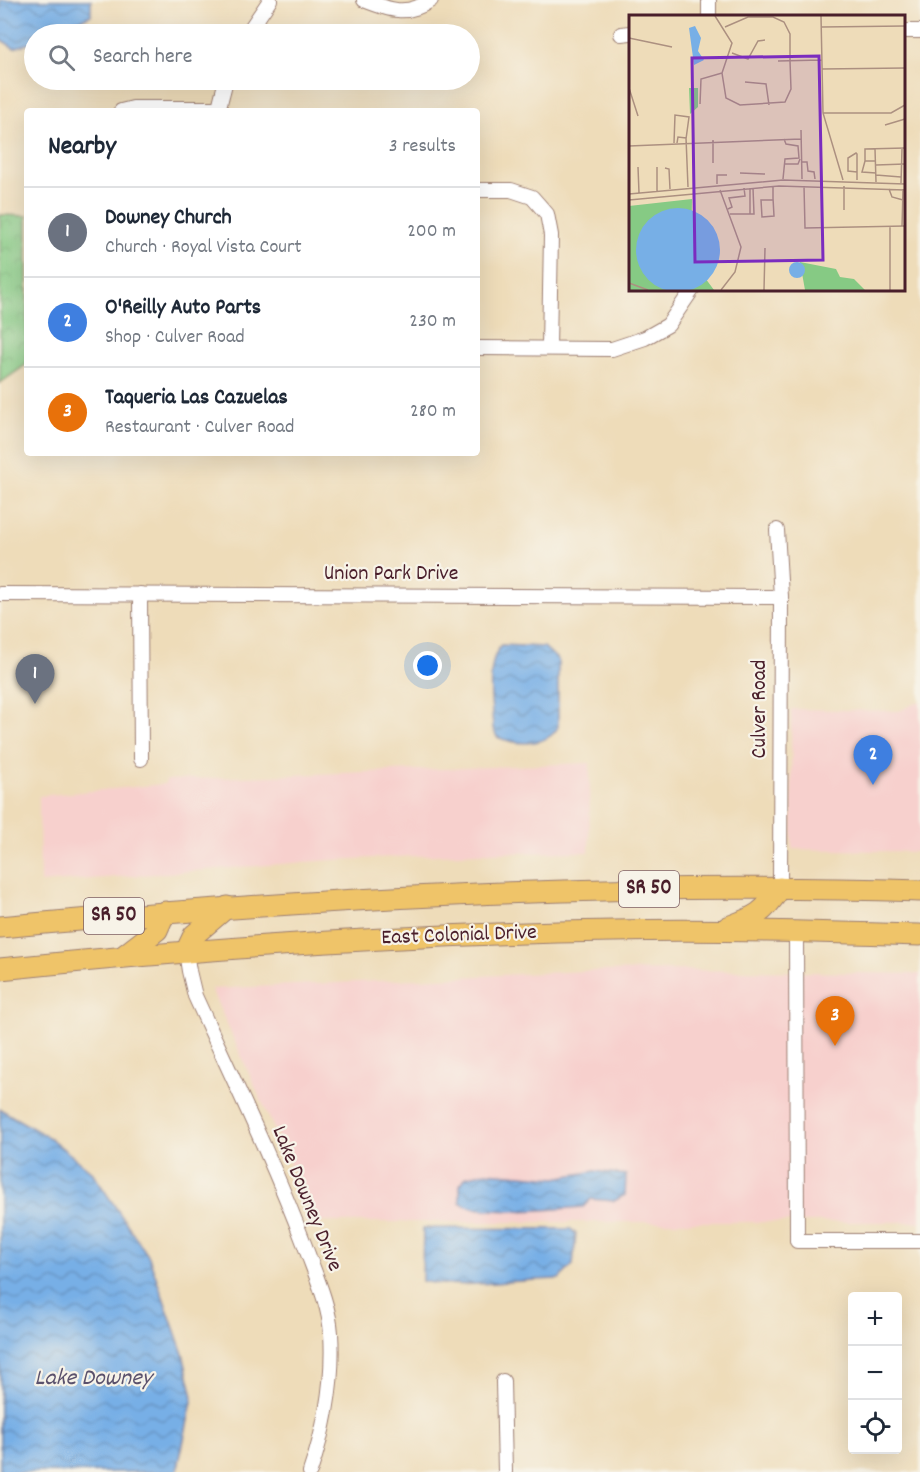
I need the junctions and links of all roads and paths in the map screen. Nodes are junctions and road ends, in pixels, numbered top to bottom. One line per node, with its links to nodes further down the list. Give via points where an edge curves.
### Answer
1 (270, 0): 4 (street)
2 (364, 0): 3 (street, via 406,12)
3 (431, 0)
4 (254, 24)
5 (223, 90): 6 (street)
6 (219, 108)
7 (480, 190): 10 (street, via 511,190 532,197 547,214 551,235)
8 (691, 291): 10 (street, via 668,325 645,338 612,349)
9 (480, 348): 10 (street)
10 (549, 348)
11 (777, 530): 14 (street, Culver Road)
12 (0, 594): 13 (street, Union Park Drive)
13 (140, 594): 14 (street, Union Park Drive); 15 (street)
14 (782, 597): 16 (street, Culver Road)
15 (141, 759)
16 (780, 888): 17 (highway, East Colonial Drive / SR 50); 18 (highway, East Colonial Drive / SR 50, via 528,891); 21 (highway, via 769,905 752,919)
17 (920, 891)
18 (227, 907): 19 (highway, East Colonial Drive / SR 50); 24 (highway, via 194,935)
19 (165, 912): 20 (highway, East Colonial Drive / SR 50); 25 (highway, via 157,930)
20 (0, 927)
21 (716, 931): 22 (highway, East Colonial Drive / SR 50); 24 (highway, East Colonial Drive / SR 50, via 474,935)
22 (796, 931): 23 (highway, East Colonial Drive / SR 50); 27 (street, via 797,1240)
23 (920, 935)
24 (186, 952): 25 (highway, East Colonial Drive / SR 50); 29 (street, Lake Downey Drive, via 195,996 291,1210 331,1331 325,1416)
25 (122, 957): 26 (highway, East Colonial Drive / SR 50)
26 (0, 969)
27 (920, 1241)
28 (503, 1381): 30 (street)
29 (310, 1472)
30 (505, 1472)

